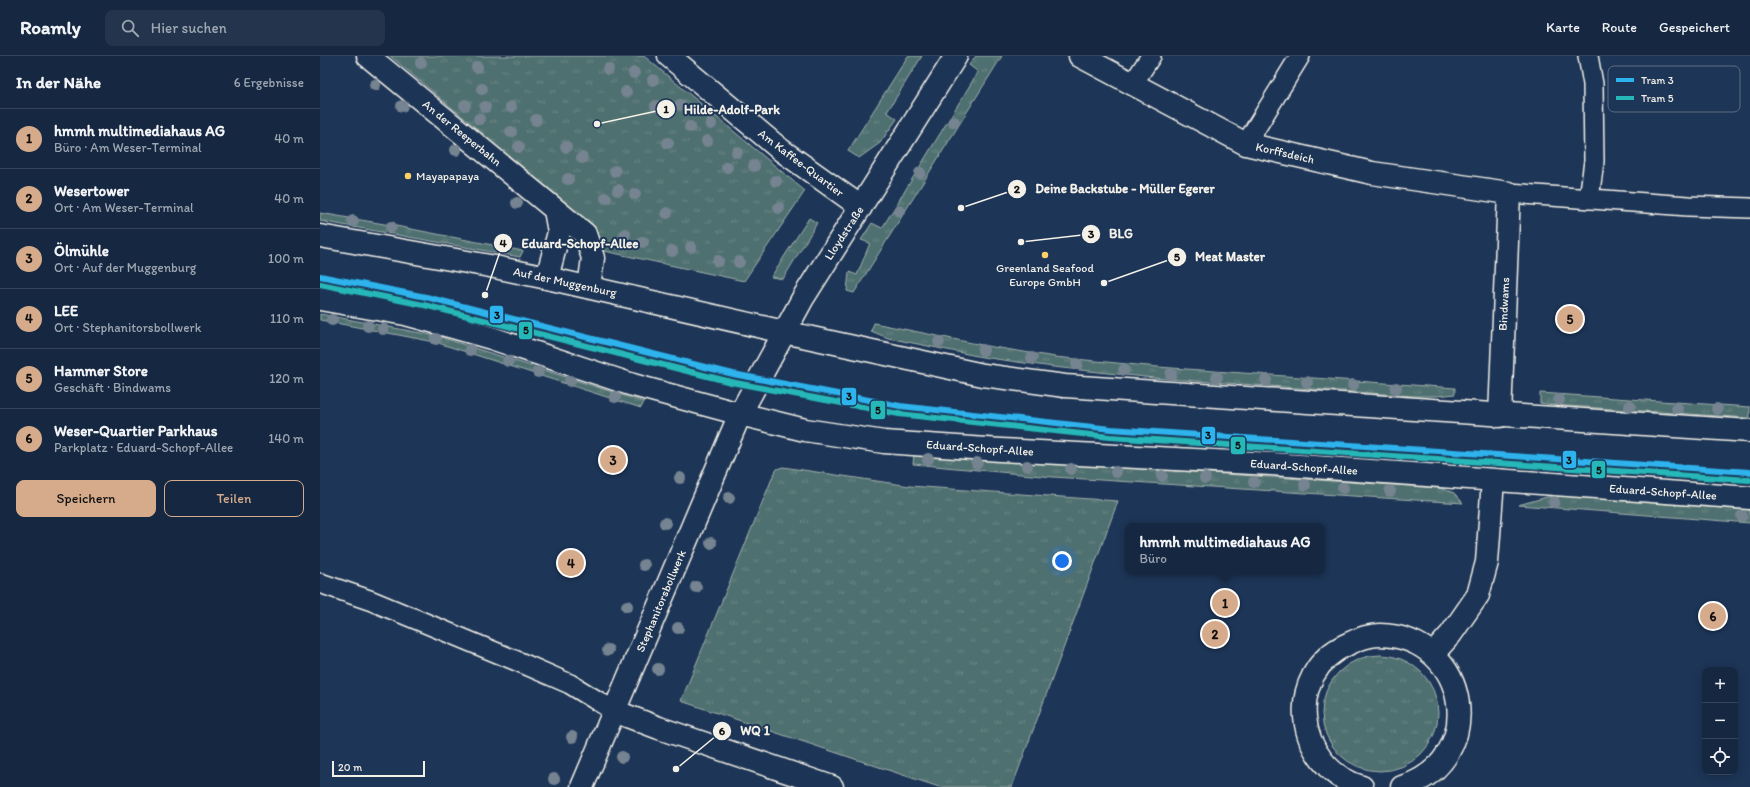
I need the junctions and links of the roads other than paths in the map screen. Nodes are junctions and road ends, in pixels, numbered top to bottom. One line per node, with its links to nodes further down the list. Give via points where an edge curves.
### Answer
1 (368, 56): 14 (street, An der Reeperbahn)
2 (669, 56): 12 (street, Am Kaffee-Quartier, via 781,150)
3 (956, 56): 12 (street, Lloydstraße)
4 (1080, 56): 8 (street, Korffsdeich)
5 (1151, 56): 8 (lane)
6 (1300, 56): 9 (lane)
7 (1588, 56): 11 (lane, via 1593,84 1594,161)
8 (1132, 85): 9 (street, Korffsdeich)
9 (1246, 144): 10 (street, Korffsdeich, via 1372,173)
10 (1509, 193): 11 (lane); 21 (street, Bindwams)
11 (1588, 199): 13 (lane)
12 (861, 207): 19 (street, Lloydstraße)
13 (1750, 208)
14 (555, 210): 16 (street, via 559,232); 17 (street, An der Reeperbahn, via 585,234 593,258)
15 (320, 236): 16 (street, Auf der Muggenburg)
16 (547, 278): 17 (street, Auf der Muggenburg)
17 (589, 287): 19 (street, Auf der Muggenburg)
18 (320, 299): 20 (street, via 405,314 491,338 640,387)
19 (784, 332): 20 (street, Lloydstraße); 21 (street, via 983,375 1065,386)
20 (740, 414): 23 (street, Eduard-Schopf-Allee, via 805,430 884,442 1272,464); 27 (street, Stephanitorsbollwerk)
21 (1500, 416): 22 (street)
22 (1750, 431)
23 (1493, 480): 24 (street, Eduard-Schopf-Allee); 26 (street, via 1487,562 1478,595 1451,634)
24 (1750, 498)
25 (320, 583): 27 (lane, via 372,601 530,666 570,684)
26 (1432, 654): 28 (street, via 1416,643 1398,637 1379,635 1360,638 1342,646 1327,658 1315,673 1307,690 1304,710 1307,733); 32 (street, via 1445,668 1455,685 1459,703 1456,738 1448,754 1434,771 1415,783)
27 (614, 710): 29 (street, Stephanitorsbollwerk); 30 (street)
28 (1326, 780): 31 (street)
29 (582, 787)
30 (832, 787)
31 (1362, 787)
32 (1402, 787)

